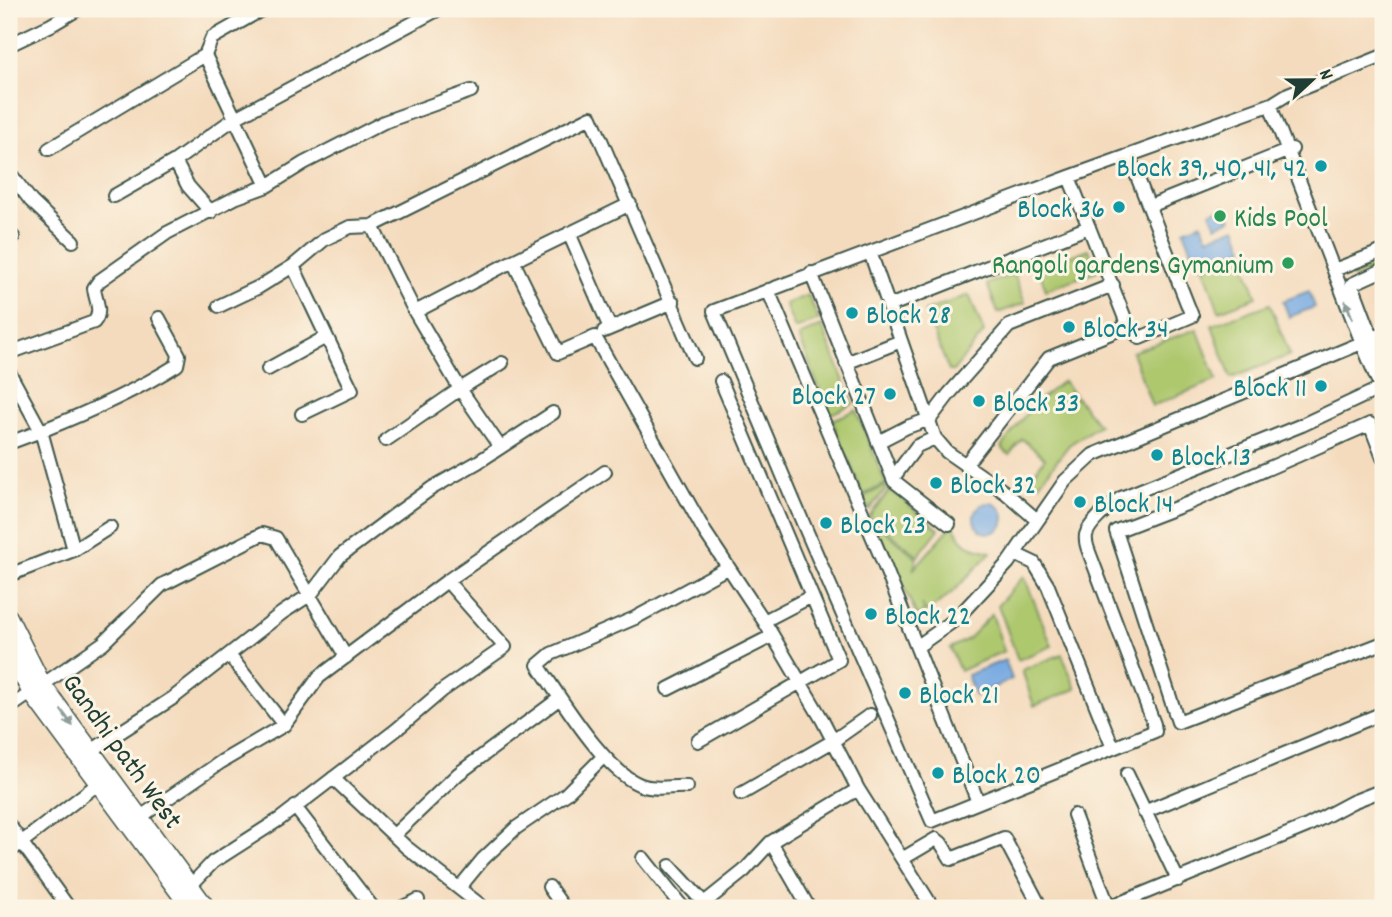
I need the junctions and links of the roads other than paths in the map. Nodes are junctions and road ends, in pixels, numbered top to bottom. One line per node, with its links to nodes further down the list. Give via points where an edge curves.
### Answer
1 (78, 9): 4 (street)
2 (263, 9): 5 (street, via 212,38)
3 (439, 9): 9 (street)
4 (9, 45)
5 (205, 55): 9 (street); 10 (street)
6 (1383, 57): 8 (street)
7 (471, 91): 16 (street, via 384,122)
8 (1272, 104): 11 (street); 12 (street)
9 (235, 118): 13 (street); 16 (street)
10 (50, 149)
11 (1290, 150): 19 (street); 29 (street)
12 (1129, 156): 15 (street); 19 (street)
13 (175, 160): 17 (street); 20 (street, via 188,186)
14 (9, 172): 24 (street, via 31,201)
15 (1069, 177): 22 (street); 26 (street)
16 (267, 186): 20 (street)
17 (114, 195)
18 (630, 204): 21 (street, via 591,117); 23 (street); 34 (street)
19 (1150, 206): 39 (street, via 1192,316 1140,338)
20 (211, 212): 45 (street, via 167,233 99,281 94,288 99,317 94,322)
21 (372, 226): 28 (street, via 350,227 326,239); 37 (street)
22 (1089, 227): 32 (street); 36 (street)
23 (569, 233): 27 (street); 40 (street)
24 (73, 241)
25 (1383, 251): 29 (street)
26 (870, 252): 31 (street); 36 (street)
27 (513, 261): 37 (street); 42 (street, via 558,353)
28 (293, 266): 35 (street); 41 (street)
29 (1336, 269): 43 (street, one-way to 29)
30 (1383, 270): 43 (street, via 1352,284)
31 (811, 274): 33 (street); 48 (street)
32 (1112, 285): 39 (street); 57 (street, via 1009,326)
33 (768, 290): 82 (street); 106 (street, via 714,311 933,821)
34 (673, 302): 40 (street); 46 (street)
35 (219, 306)
36 (889, 306): 44 (street)
37 (415, 312): 54 (street)
38 (159, 318): 58 (street, via 179,355 177,365 97,409)
39 (1128, 326): 65 (street, via 1049,358)
40 (610, 328): 42 (street)
41 (326, 337): 50 (street); 56 (street, via 352,390)
42 (595, 337): 73 (street)
43 (1373, 339): 49 (street); 53 (street, via 1377,379); 68 (street, via 1093,455 1065,481)
44 (901, 341): 48 (street); 57 (street)
45 (9, 353)
46 (695, 358)
47 (502, 363): 54 (street)
48 (846, 363): 61 (street)
49 (1383, 366)
50 (268, 369)
51 (9, 372): 58 (street)
52 (721, 381): 77 (street)
53 (1383, 385): 96 (street, via 1302,425 1121,498 1087,532 1089,552 1154,724 1154,731)
54 (460, 389): 60 (street); 63 (street)
55 (553, 413): 63 (street)
56 (302, 414)
57 (930, 419): 59 (street); 61 (street)
58 (41, 431): 62 (street); 71 (street)
59 (936, 438): 65 (street); 67 (street, via 918,446)
60 (386, 440)
61 (878, 442): 67 (street)
62 (9, 443)
63 (500, 447): 76 (street, via 432,488 340,556)
64 (1383, 458): 81 (street, via 1370,424 1116,531 1178,722)
65 (966, 464): 68 (street)
66 (605, 472): 75 (street)
67 (893, 478): 69 (street)
68 (1037, 520): 72 (street)
69 (949, 524)
70 (110, 527): 71 (street)
71 (74, 550): 74 (street)
72 (1015, 554): 82 (street, via 956,619); 96 (street, via 1034,563 1048,586)
73 (726, 568): 79 (street); 89 (street, via 635,618 551,654 538,665)
74 (9, 575)
75 (447, 581): 85 (street); 100 (street, via 505,647)
76 (311, 594): 84 (street); 85 (street); 87 (street, via 276,538 262,534 162,585 103,643)
77 (811, 596): 79 (street); 86 (street, via 839,660)
78 (9, 617): 87 (street, Gandhi path West)
79 (764, 621): 80 (street)
80 (772, 636): 86 (street); 88 (street)
81 (1383, 643)
82 (918, 646): 106 (street)
83 (9, 652): 87 (street)
84 (229, 655): 93 (street); 97 (street)
85 (346, 657): 93 (street, via 319,677)
86 (801, 684): 94 (street); 95 (street)
87 (37, 689): 90 (street); 97 (street, Gandhi path West, one-way to 97); 101 (street)
88 (668, 689)
89 (560, 698): 98 (street); 112 (street, via 458,774)
90 (9, 708)
91 (1383, 713): 108 (street)
92 (870, 715): 95 (street)
93 (285, 725): 110 (street)
94 (698, 740)
95 (834, 741): 103 (street); 105 (street)
96 (1113, 748): 106 (street)
97 (91, 751): 101 (street, Gandhi path West)
98 (604, 756): 102 (street, via 641,786); 121 (street, via 566,794 516,828)
99 (1127, 774): 108 (street)
100 (333, 778): 107 (street); 112 (street)
101 (104, 780): 110 (street, Gandhi path West); 113 (street)
102 (687, 787)
103 (858, 789): 114 (street); 117 (street)
104 (1383, 790): 119 (street)
105 (741, 794)
106 (978, 802)
107 (295, 807): 120 (street, via 213,862); 127 (street)
108 (1144, 811): 119 (street)
109 (1074, 815): 135 (street)
110 (134, 821): 120 (street, Gandhi path West); 125 (street)
111 (9, 825): 113 (street)
112 (394, 835): 121 (street)
113 (22, 841): 115 (street); 124 (street)
114 (771, 842): 118 (street, via 705,903); 132 (street)
115 (9, 852)
116 (643, 858): 131 (street)
117 (902, 859): 133 (street); 134 (street, via 936,839 951,859 1004,838)
118 (670, 866)
119 (1178, 880): 135 (street)
120 (191, 885): 126 (street, Gandhi path West)
121 (460, 887): 129 (street)
122 (549, 887): 130 (street)
123 (418, 900): 128 (street)
124 (69, 908)
125 (190, 908)
126 (207, 908)
127 (373, 908)
128 (401, 908)
129 (484, 908)
130 (564, 908)
131 (683, 908)
132 (809, 908)
133 (933, 908)
134 (1041, 908)
135 (1109, 908)

